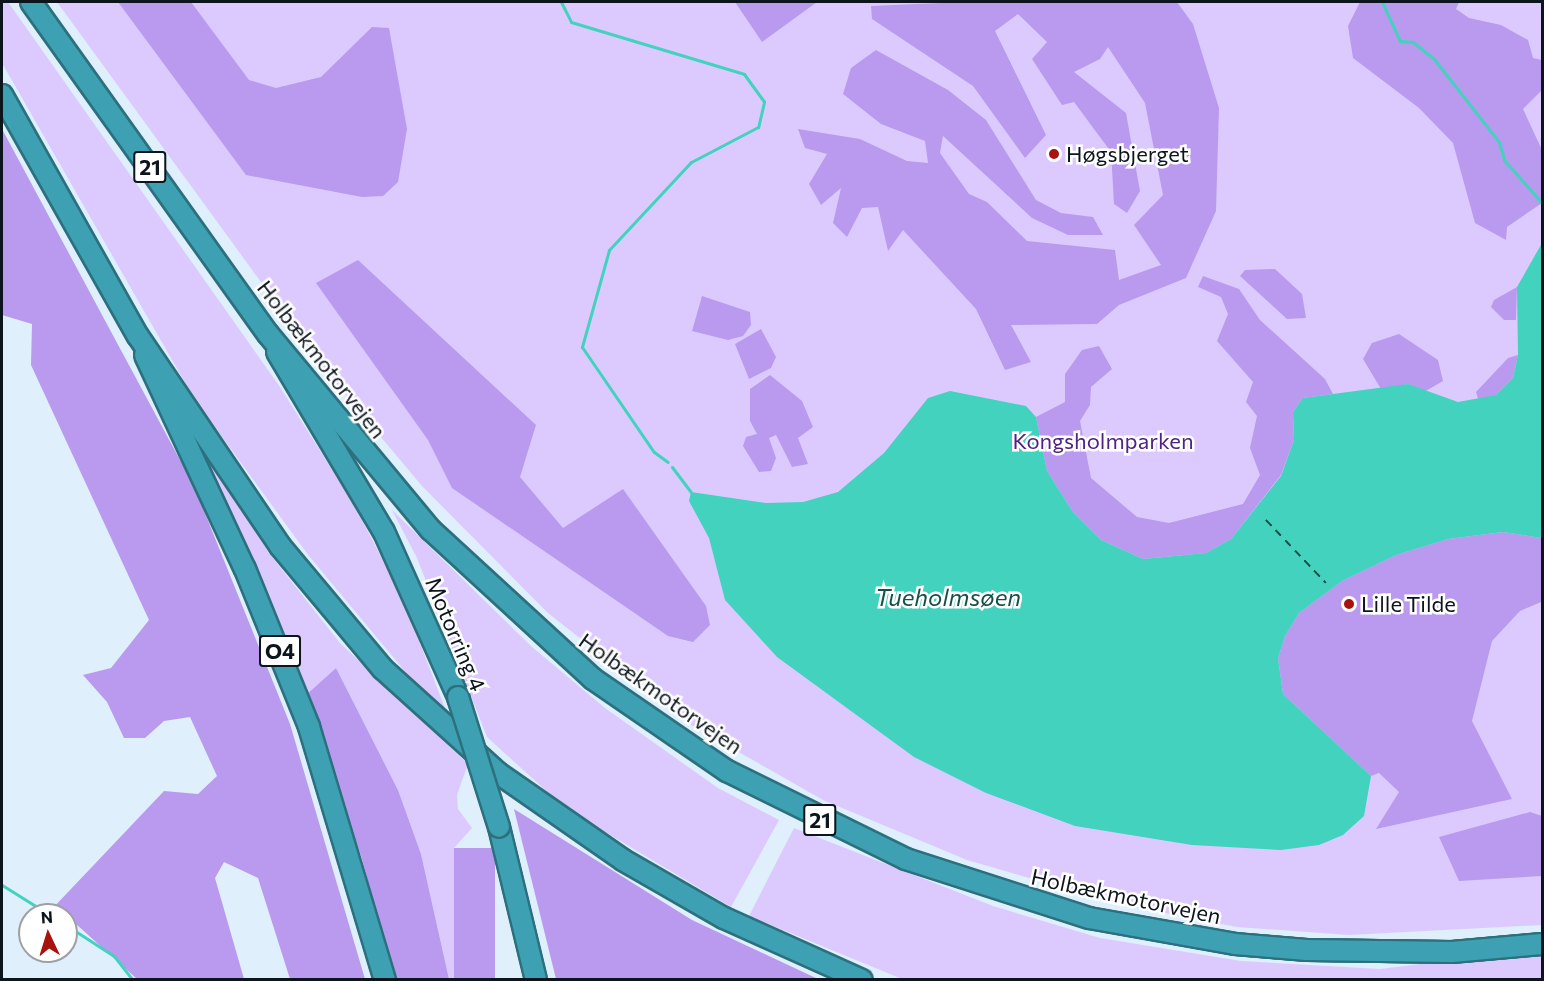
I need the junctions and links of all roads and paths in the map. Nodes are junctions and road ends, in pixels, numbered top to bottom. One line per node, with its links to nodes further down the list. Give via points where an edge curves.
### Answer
1 (32, 2): 3 (highway, Holbækmotorvejen / 21)
2 (2, 95): 4 (highway)
3 (268, 334): 5 (highway, Holbækmotorvejen / 21, via 432,530 536,631 664,731 846,834 1026,901 1166,934 1376,953); 7 (highway, Motorring 4, bridge, via 384,532 458,697 499,827)
4 (138, 336): 6 (highway, O4, via 245,569 309,727); 8 (highway, via 280,546 334,614 439,723 498,773 623,861 724,918)
5 (1542, 944)
6 (385, 980)
7 (536, 980)
8 (862, 980)

